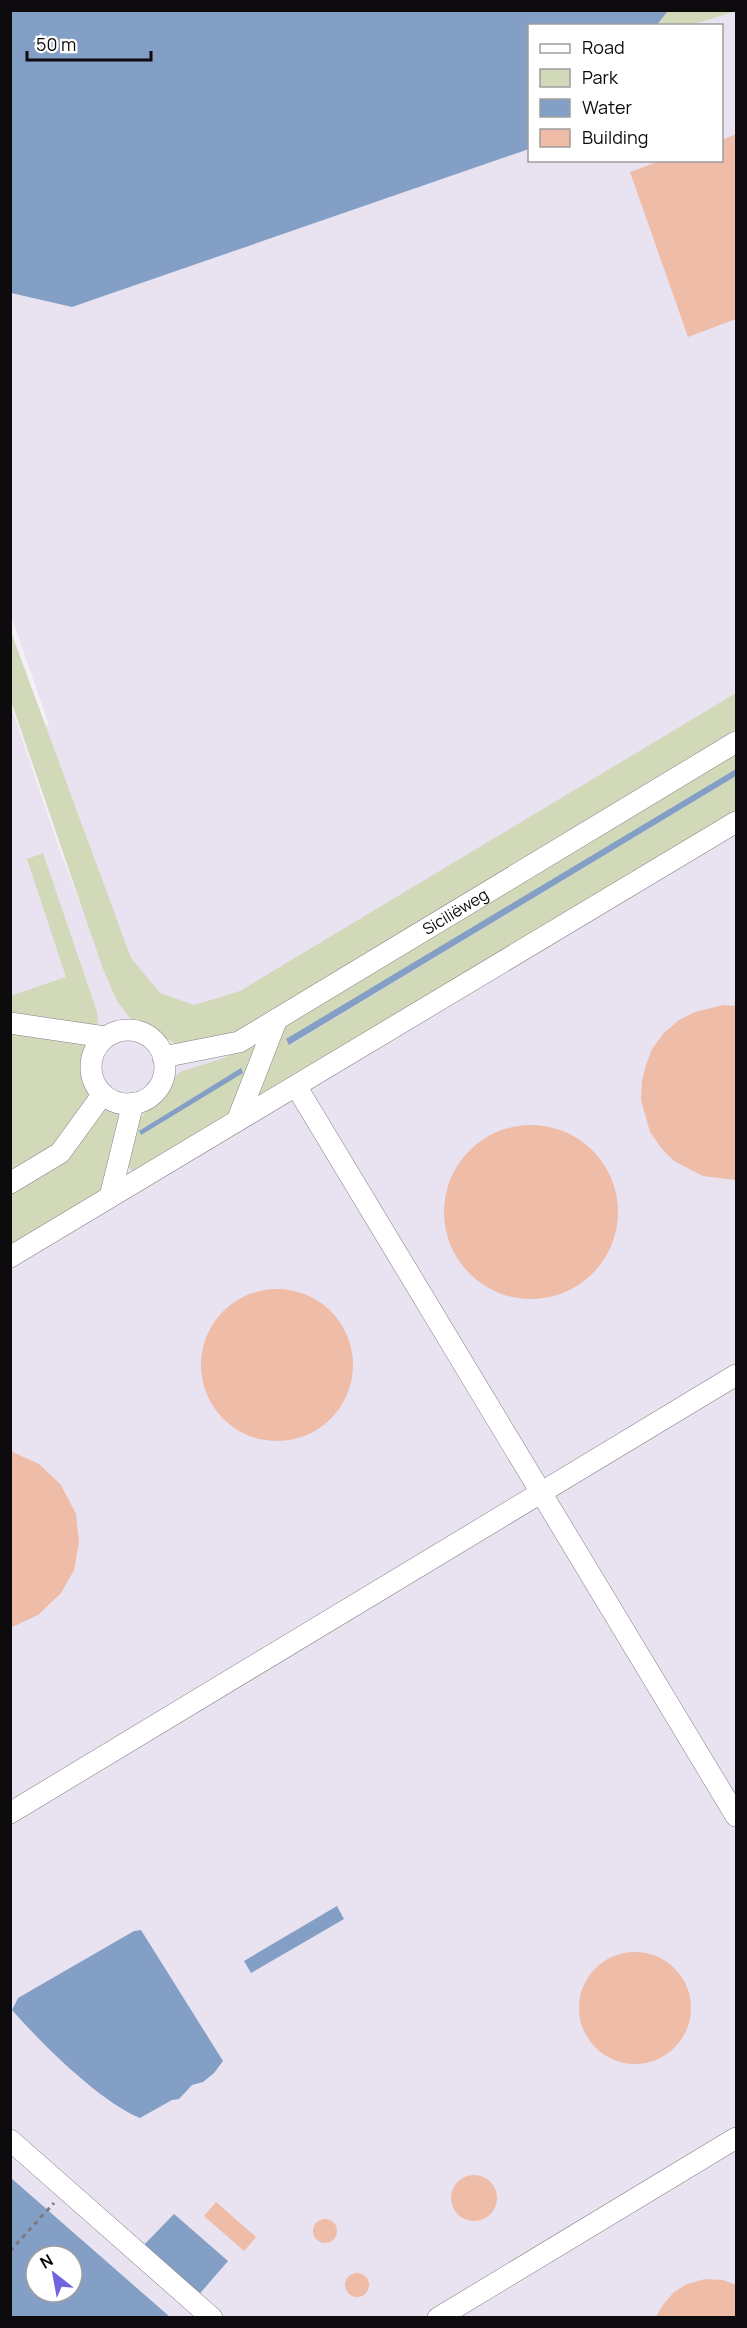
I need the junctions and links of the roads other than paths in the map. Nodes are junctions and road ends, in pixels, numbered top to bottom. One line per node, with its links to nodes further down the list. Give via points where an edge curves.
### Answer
1 (736, 742): 3 (street, Siciliëweg)
2 (736, 822): 7 (street)
3 (277, 1019): 6 (street, Siciliëweg, via 239,1042); 10 (street)
4 (10, 1023): 5 (street)
5 (105, 1037): 6 (street, via 117,1031 140,1032 151,1037); 8 (street, via 93,1054 91,1065)
6 (164, 1057): 9 (street, via 163,1078 158,1087 143,1101)
7 (296, 1086): 10 (street); 15 (street)
8 (102, 1094): 9 (street, via 122,1103); 11 (street, via 60,1153)
9 (133, 1103): 12 (street)
10 (237, 1121): 12 (street)
11 (10, 1183)
12 (110, 1197): 13 (street)
13 (10, 1257)
14 (736, 1375): 15 (street)
15 (541, 1493): 16 (street); 17 (street)
16 (10, 1813)
17 (736, 1816)
18 (736, 2138): 21 (street)
19 (10, 2140): 20 (street)
20 (212, 2318)
21 (438, 2318)

